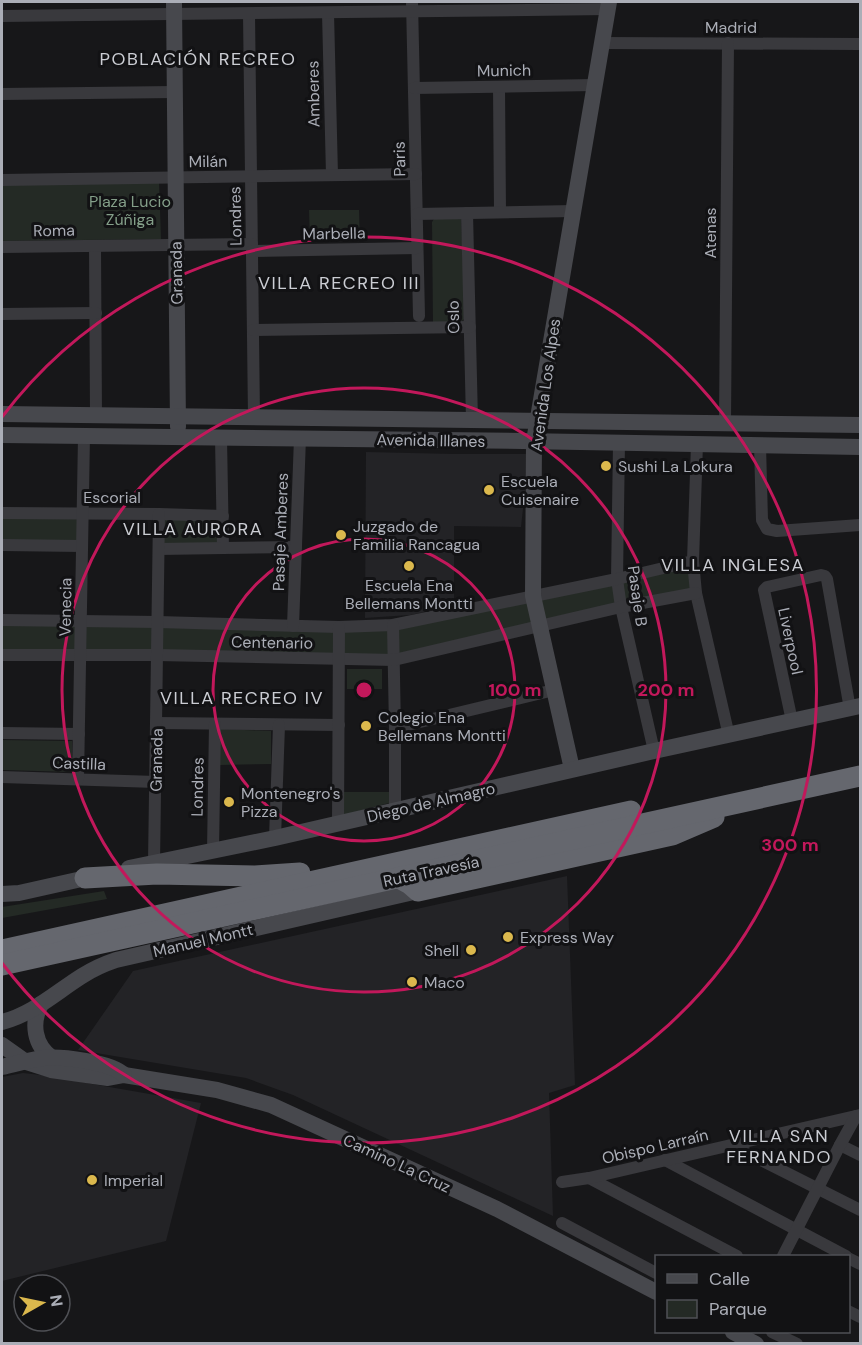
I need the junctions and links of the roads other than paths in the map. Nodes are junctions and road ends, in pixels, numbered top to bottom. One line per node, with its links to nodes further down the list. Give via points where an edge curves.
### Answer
1 (608, 5): 2 (street); 7 (main road, Avenida Los Alpes)
2 (412, 6): 4 (street); 12 (street, Paris)
3 (174, 8): 5 (street); 6 (street); 13 (main road, Granada)
4 (328, 13): 5 (street); 16 (street, Amberes)
5 (249, 14): 17 (street, Londres)
6 (2, 16)
7 (602, 43): 8 (street, Madrid); 10 (main road, Avenida Los Alpes)
8 (728, 43): 9 (street, Madrid); 40 (street, Atenas)
9 (861, 44)
10 (594, 85): 11 (street, Munich); 20 (main road, Avenida Los Alpes)
11 (499, 87): 12 (street, Munich); 22 (street)
12 (414, 88): 15 (street, Paris)
13 (174, 92): 14 (street); 18 (main road, Granada)
14 (2, 94)
15 (416, 174): 16 (street, Milán); 23 (street, Paris)
16 (332, 175): 17 (street, Milán)
17 (251, 176): 18 (street, Milán); 27 (street, Londres)
18 (175, 177): 19 (street, Milán); 24 (main road, Granada)
19 (2, 180)
20 (573, 211): 22 (street); 39 (main road, Avenida Los Alpes)
21 (467, 213): 22 (street); 23 (street); 32 (street, Oslo)
22 (500, 213)
23 (417, 214): 28 (street, Paris)
24 (175, 244): 25 (street, Roma); 27 (street, Roma); 36 (main road, Granada)
25 (95, 246): 26 (street, Roma); 29 (street)
26 (2, 247)
27 (252, 248): 28 (street, Marbella); 33 (street, Londres)
28 (417, 248): 31 (street, Paris)
29 (96, 313): 30 (street); 35 (street)
30 (2, 314)
31 (419, 316)
32 (470, 327): 33 (street); 38 (street, Oslo)
33 (253, 330): 37 (street, Londres)
34 (2, 414): 35 (main road, Avenida Illanes)
35 (96, 415): 36 (main road, Avenida Illanes)
36 (177, 416): 37 (main road, Avenida Illanes); 44 (main road, Granada)
37 (254, 417): 38 (main road, Avenida Illanes)
38 (472, 420): 39 (main road, Avenida Illanes)
39 (538, 421): 40 (main road, Avenida Illanes); 47 (main road, Avenida Los Alpes)
40 (725, 423): 41 (main road, Avenida Illanes)
41 (861, 425)
42 (2, 435): 43 (main road, Avenida Illanes)
43 (84, 436): 44 (main road, Avenida Illanes); 53 (street, Venecia)
44 (178, 437): 45 (main road, Avenida Illanes)
45 (221, 438): 46 (main road, Avenida Illanes); 55 (street)
46 (300, 438): 47 (main road, Avenida Illanes); 59 (street, Pasaje Amberes)
47 (534, 441): 48 (main road, Avenida Illanes); 65 (main road, Avenida Los Alpes)
48 (618, 442): 49 (main road, Avenida Illanes); 63 (street, Pasaje B)
49 (697, 444): 50 (main road, Avenida Illanes); 62 (street)
50 (760, 445): 51 (main road, Avenida Illanes); 56 (street, via 762,520 767,529)
51 (861, 447)
52 (2, 513): 53 (street, Escorial)
53 (83, 513): 54 (street, Escorial); 58 (street, Venecia)
54 (159, 514): 55 (street, Escorial); 61 (street, Granada)
55 (223, 516): 60 (street)
56 (861, 525)
57 (2, 545): 58 (street)
58 (82, 546): 68 (street, Venecia)
59 (296, 546): 60 (street); 71 (street, Pasaje Amberes)
60 (223, 548): 61 (street)
61 (159, 549): 69 (street, Granada)
62 (693, 561): 63 (street, Centenario); 64 (street)
63 (616, 579): 65 (street, Centenario); 66 (street, Pasaje B)
64 (696, 593): 66 (street, Centenario); 89 (street)
65 (533, 596): 70 (street, Centenario); 72 (main road, Avenida Los Alpes)
66 (621, 607): 72 (street, Centenario); 90 (street, Pasaje B)
67 (2, 620): 68 (street, Centenario)
68 (81, 621): 69 (street, Centenario); 75 (street, Venecia)
69 (158, 622): 71 (street, Centenario); 76 (street, Granada)
70 (393, 625): 73 (street, Centenario); 78 (street)
71 (293, 626): 73 (street, Centenario)
72 (539, 626): 78 (street, Centenario); 79 (main road, Avenida Los Alpes)
73 (339, 627): 77 (street)
74 (2, 655): 75 (street, Centenario)
75 (81, 655): 76 (street, Centenario); 88 (street, Venecia)
76 (157, 655): 77 (street, Centenario); 82 (street, Granada)
77 (340, 660): 78 (street, Centenario); 85 (street)
78 (394, 660): 86 (street)
79 (554, 690): 86 (street); 92 (main road, Avenida Los Alpes)
80 (856, 708): 81 (main road, Diego de Almagro); 81 (street, Liverpool, via 826,579 821,575 765,590)
81 (792, 721): 89 (main road, Diego de Almagro)
82 (156, 723): 83 (street); 96 (street, Granada)
83 (214, 724): 84 (street); 101 (street, Londres)
84 (279, 725): 85 (street); 100 (street)
85 (339, 725): 99 (street)
86 (395, 728): 98 (street)
87 (2, 733): 88 (street)
88 (79, 734): 95 (street, Venecia)
89 (729, 736): 90 (main road, Diego de Almagro)
90 (654, 751): 92 (main road, Diego de Almagro)
91 (861, 761): 102 (highway, Ruta Travesía)
92 (572, 770): 98 (main road, Diego de Almagro)
93 (861, 776): 97 (highway, Ruta Travesía)
94 (2, 777): 95 (street, Castilla)
95 (78, 779): 96 (street, Castilla)
96 (156, 782): 103 (street, Granada)
97 (747, 801): 105 (highway, Ruta Travesía); 106 (highway, via 672,835)
98 (394, 811): 99 (main road, Diego de Almagro)
99 (338, 823): 100 (main road, Diego de Almagro)
100 (275, 838): 101 (main road, Diego de Almagro)
101 (213, 851): 103 (main road, Diego de Almagro)
102 (422, 857): 104 (highway, via 283,875); 108 (highway, Ruta Travesía)
103 (154, 863): 104 (main road, Diego de Almagro)
104 (85, 878): 107 (main road, Diego de Almagro)
105 (399, 878): 106 (highway); 109 (highway, Ruta Travesía)
106 (418, 891): 110 (main road, Manuel Montt, via 116,960 81,976)
107 (2, 894)
108 (2, 950)
109 (2, 965)
110 (41, 1004): 111 (main road, Manuel Montt); 113 (main road, via 35,1020 36,1035)
111 (2, 1022)
112 (2, 1045): 114 (main road)
113 (52, 1058): 114 (main road, Camino La Cruz); 116 (main road, Camino La Cruz, via 109,1066)
114 (26, 1062): 115 (main road, Camino La Cruz); 116 (main road, Camino La Cruz, via 51,1070 108,1078)
115 (2, 1067)
116 (124, 1075): 132 (main road, Camino La Cruz, via 217,1090 271,1105 497,1209)
117 (858, 1115): 118 (street); 119 (street, Obispo Larraín)
118 (840, 1144): 120 (street); 124 (street)
119 (734, 1145): 121 (street, Obispo Larraín); 124 (street)
120 (861, 1155)
121 (665, 1160): 122 (street, Obispo Larraín); 127 (street)
122 (590, 1178): 123 (street, Obispo Larraín); 128 (street)
123 (562, 1182)
124 (817, 1189): 125 (street); 127 (street)
125 (861, 1210)
126 (562, 1223): 131 (street)
127 (796, 1231): 129 (street); 130 (street)
128 (732, 1255)
129 (784, 1255)
130 (843, 1255)
131 (655, 1271)
132 (655, 1291)
133 (774, 1333): 134 (street)
134 (797, 1344)

